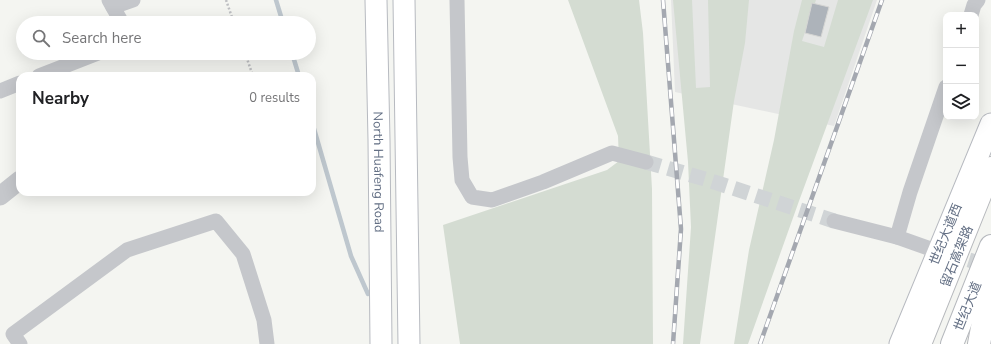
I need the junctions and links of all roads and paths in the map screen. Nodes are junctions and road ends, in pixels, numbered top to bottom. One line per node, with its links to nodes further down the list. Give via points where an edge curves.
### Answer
1 (133, 0): 7 (street)
2 (226, 0): 10 (path)
3 (376, 0): 31 (main road, North Huafeng Road)
4 (404, 0): 32 (main road)
5 (457, 0): 19 (street, via 460,157 462,180 472,197 492,200 612,153)
6 (978, 0): 8 (street)
7 (111, 4): 9 (street)
8 (971, 12)
9 (118, 16)
10 (232, 16)
11 (80, 60): 13 (street)
12 (247, 60): 14 (path)
13 (49, 72)
14 (252, 72)
15 (16, 85): 16 (street)
16 (0, 91)
17 (943, 95): 24 (street)
18 (991, 124): 33 (main road, 世纪大道西)
19 (646, 162)
20 (991, 168): 34 (main road, 留石高架路)
21 (16, 183): 22 (street)
22 (0, 196)
23 (834, 222): 24 (street)
24 (897, 237): 26 (street)
25 (991, 246): 35 (main road, 世纪大道)
26 (928, 248)
27 (991, 280): 36 (main road)
28 (991, 315): 36 (main road)
29 (20, 344): 30 (street, via 13,334 127,250 216,221 243,254 264,320)
30 (267, 344)
31 (381, 344)
32 (409, 344)
33 (900, 344)
34 (920, 344)
35 (952, 344)
36 (980, 344)

